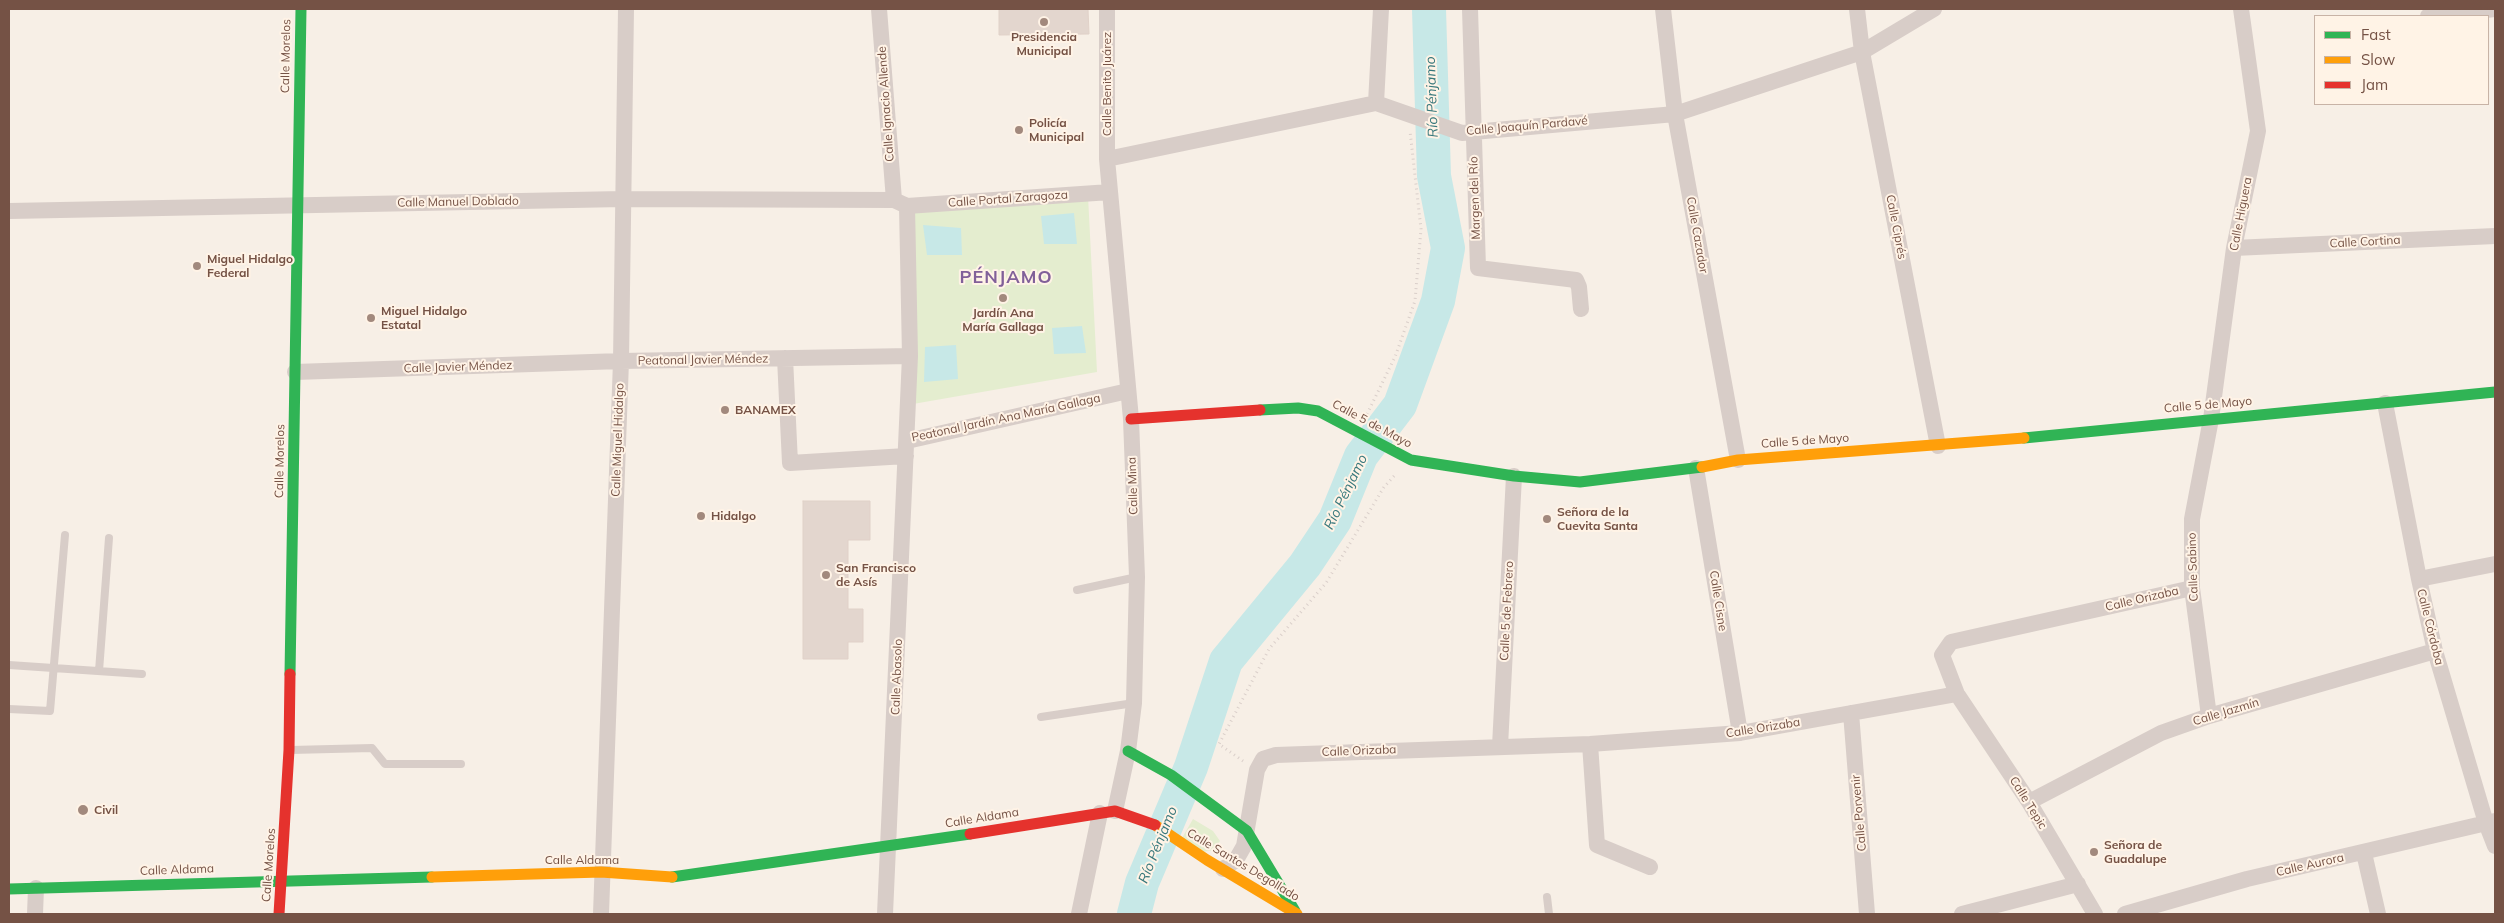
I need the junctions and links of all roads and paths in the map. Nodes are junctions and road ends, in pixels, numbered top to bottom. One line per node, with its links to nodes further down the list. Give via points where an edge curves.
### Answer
1 (301, 9): 22 (street, Calle Morelos)
2 (626, 9): 20 (street, Calle Miguel Hidalgo)
3 (879, 9): 21 (street, Calle Ignacio Allende)
4 (1107, 9): 18 (street, Calle Benito Juárez)
5 (1381, 9): 14 (street)
6 (1470, 9): 17 (street, Margen del Río)
7 (1663, 9): 15 (street, Calle Cazador)
8 (1857, 9): 13 (street, Calle Ciprés)
9 (1934, 9): 13 (street, Calle Joaquín Pardavé)
10 (2241, 9): 25 (street, Calle Higuera, via 2258,131)
11 (2495, 9): 12 (street)
12 (2438, 15)
13 (1862, 52): 15 (street, Calle Joaquín Pardavé); 37 (street, Calle Ciprés)
14 (1376, 103): 16 (street, Calle Joaquín Pardavé); 18 (street)
15 (1675, 114): 17 (street, Calle Joaquín Pardavé); 40 (street, Calle Cazador)
16 (1422, 120): 17 (street, Calle Joaquín Pardavé); 36 (path, via 1409,128 1421,229 1415,301 1395,357 1364,422)
17 (1467, 132): 26 (street, Margen del Río, via 1478,268 1576,280)
18 (1107, 159): 19 (street, Calle Mina)
19 (1110, 192): 21 (street, Calle Portal Zaragoza); 31 (street, Calle Mina)
20 (623, 199): 21 (street, Calle Manuel Doblado); 22 (street, Calle Manuel Doblado); 29 (street, Calle Miguel Hidalgo)
21 (900, 203): 27 (street, Peatonal Jardín Ana María Gallaga)
22 (298, 205): 23 (street, Calle Manuel Doblado); 30 (street, Calle Morelos)
23 (9, 211)
24 (2495, 236): 25 (street, Calle Cortina)
25 (2234, 248): 35 (street, Calle Higuera)
26 (1581, 309)
27 (910, 356): 28 (street, Peatonal Javier Méndez); 38 (street, Peatonal Jardín Ana María Gallaga)
28 (785, 358): 29 (street, Peatonal Javier Méndez); 38 (street, via 790,463)
29 (621, 361): 30 (street, Calle Javier Méndez); 78 (street, Calle Miguel Hidalgo)
30 (295, 372): 64 (street, Calle Morelos)
31 (1128, 391): 34 (street, Calle Mina); 38 (street, Peatonal Jardín Ana María Gallaga)
32 (2495, 392): 33 (street, Calle 5 de Mayo)
33 (2385, 403): 35 (street, Calle 5 de Mayo); 47 (street, Calle Córdoba)
34 (1131, 419): 36 (street, Calle 5 de Mayo, via 1298,408 1318,411); 46 (street, Calle Mina)
35 (2211, 419): 37 (street, Calle 5 de Mayo); 48 (street, Calle Sabino, via 2192,519)
36 (1340, 422): 39 (street, Calle 5 de Mayo)
37 (1938, 446): 40 (street, Calle 5 de Mayo)
38 (907, 448): 74 (street, Calle Abasolo)
39 (1411, 460): 42 (street, Calle 5 de Mayo); 67 (path, via 1384,487 1326,582 1269,649 1219,744)
40 (1738, 460): 41 (street, Calle 5 de Mayo)
41 (1696, 468): 42 (street, Calle 5 de Mayo, via 1580,482); 61 (street, Calle Cisne)
42 (1514, 476): 63 (street, Calle 5 de Febrero)
43 (64, 535): 52 (lane)
44 (109, 538): 53 (lane)
45 (2495, 564): 47 (street)
46 (1137, 577): 49 (lane); 56 (street, Calle Mina)
47 (2418, 579): 50 (street, Calle Córdoba)
48 (2192, 588): 55 (street, Calle Orizaba, via 1951,642 1942,655); 59 (street, Calle Sabino)
49 (1078, 590)
50 (2435, 651): 59 (street, Calle Jazmín); 71 (street, Calle Córdoba)
51 (9, 665): 52 (lane)
52 (54, 668): 53 (lane); 57 (lane, via 50,711)
53 (100, 671): 54 (lane)
54 (142, 674)
55 (1957, 694): 58 (street, Calle Orizaba); 68 (street, Calle Tepic)
56 (1134, 703): 60 (lane); 65 (street, Calle Mina)
57 (9, 709)
58 (1851, 713): 61 (street, Calle Orizaba); 91 (street, Calle Porvenir)
59 (2210, 716): 68 (street, Calle Jazmín, via 2161,733)
60 (1041, 717)
61 (1740, 733): 62 (street, Calle Orizaba)
62 (1590, 744): 63 (street, Calle Orizaba); 76 (street, via 1597,845)
63 (1500, 746): 67 (street, Calle Orizaba, via 1276,755)
64 (289, 750): 66 (lane, via 372,748 385,764); 79 (street, Calle Morelos)
65 (1128, 751): 69 (street, Calle Mina); 72 (street, Calle Santos Degollado, via 1171,775)
66 (461, 764)
67 (1260, 764): 72 (street)
68 (2029, 802): 80 (street, Calle Tepic)
69 (1107, 812): 70 (street, Calle Aldama); 74 (street, Calle Aldama); 88 (street, Calle Mina)
70 (1150, 822): 77 (street, Calle Santos Degollado)
71 (2491, 822): 73 (street, Calle Córdoba); 75 (street, Calle Aurora)
72 (1247, 830): 77 (street, via 1244,846 1236,860); 89 (street, Calle Santos Degollado)
73 (2495, 846)
74 (890, 847): 78 (street, Calle Aldama, via 672,877); 87 (street, Calle Abasolo)
75 (2364, 853): 94 (street, Calle Aurora, via 2248,879); 95 (street)
76 (1650, 867)
77 (1223, 869): 89 (street, Calle Santos Degollado)
78 (601, 872): 79 (street, Calle Aldama); 86 (street, Calle Miguel Hidalgo)
79 (282, 880): 81 (street, Calle Aldama); 85 (street, Calle Morelos)
80 (2078, 884): 92 (street); 93 (street, Calle Tepic)
81 (36, 888): 82 (street, Calle Aldama); 84 (street)
82 (9, 889)
83 (1547, 897): 90 (lane)
84 (35, 914)
85 (279, 914)
86 (601, 914)
87 (885, 914)
88 (1079, 914)
89 (1297, 914)
90 (1549, 914)
91 (1867, 914)
92 (1962, 914)
93 (2095, 914)
94 (2125, 914)
95 (2378, 914)

